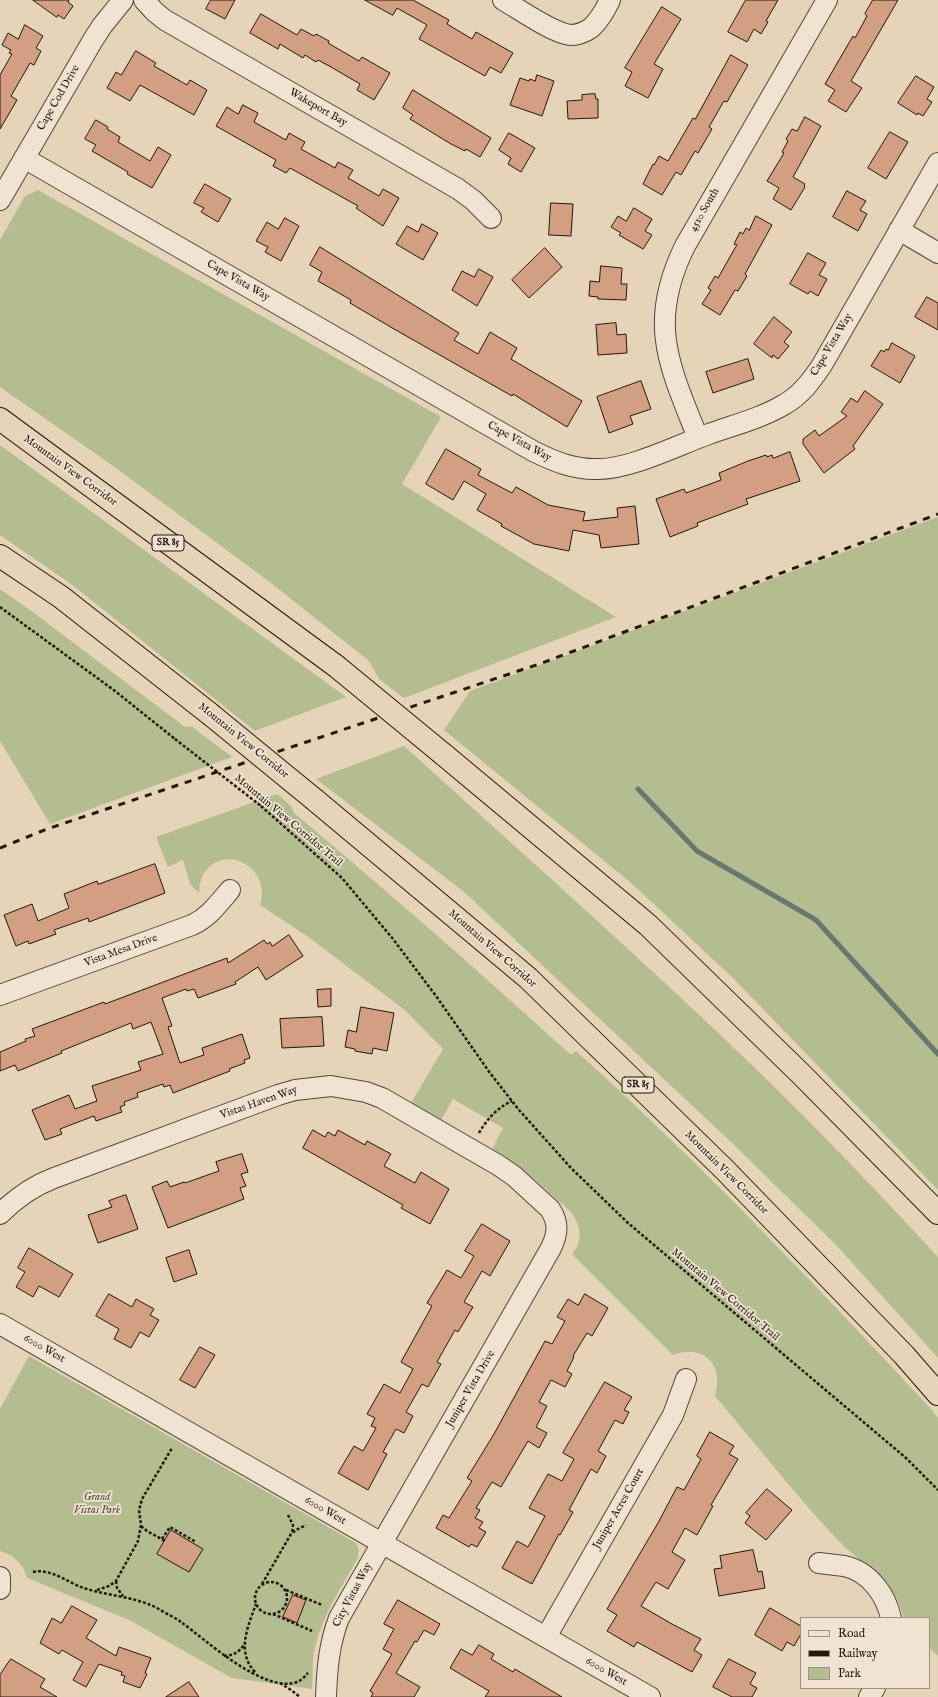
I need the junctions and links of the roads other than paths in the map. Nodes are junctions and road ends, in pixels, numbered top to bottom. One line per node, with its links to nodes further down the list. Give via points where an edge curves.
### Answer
1 (123, 0): 6 (street, Cape Cod Drive, via 96,36)
2 (144, 0): 9 (street, Wakeport Bay, via 165,20 458,189)
3 (503, 0): 4 (street, via 558,31 571,35 585,32 596,23)
4 (610, 0)
5 (827, 0): 13 (street, 4510 South, via 685,246 671,278 664,314 667,351 671,370)
6 (24, 158): 8 (street, Cape Cod Drive); 13 (street, Cape Vista Way, via 533,451 560,464 588,469 615,467)
7 (938, 163): 10 (street, Cape Vista Way)
8 (0, 200)
9 (491, 218)
10 (899, 230): 11 (street); 13 (street, Cape Vista Way, via 822,365 806,386 786,404 774,410)
11 (938, 253)
12 (0, 419): 17 (highway, Mountain View Corridor / SR 85, bridge, via 336,666 648,925 802,1075)
13 (698, 438)
14 (0, 556): 22 (highway, Mountain View Corridor / SR 85, bridge, via 61,597 210,714 528,978 725,1170 904,1355)
15 (230, 890): 16 (street, Vista Mesa Drive, via 212,912 192,925)
16 (0, 995)
17 (938, 1213)
18 (0, 1214): 19 (street, Vistas Haven Way, via 38,1184 278,1095 295,1090 331,1086 366,1092 382,1098 498,1164 550,1209 556,1220)
19 (557, 1233): 23 (street, Juniper Vista Drive, via 551,1248)
20 (0, 1324): 23 (street, 6000 West)
21 (686, 1379): 28 (street, Juniper Acres Court, via 673,1415)
22 (938, 1394)
23 (382, 1543): 28 (street, 6000 West); 29 (street, City Vistas Way, via 345,1605 334,1632 328,1657)
24 (819, 1563): 27 (street, via 844,1566 866,1577 881,1593)
25 (0, 1577): 26 (street)
26 (0, 1589)
27 (891, 1617)
28 (546, 1637): 30 (street, 6000 West)
29 (326, 1697)
30 (650, 1697)

